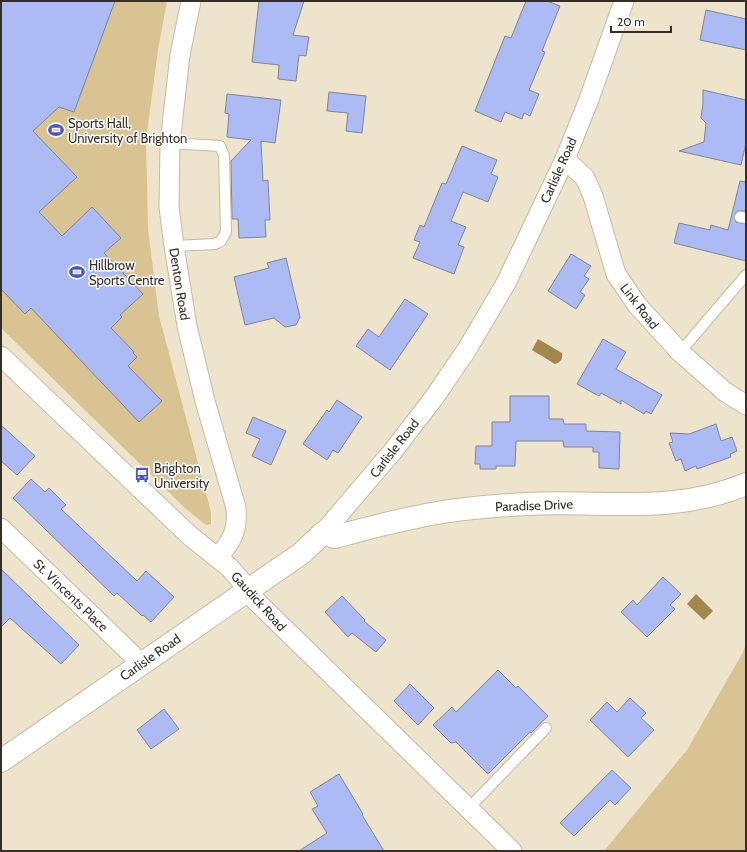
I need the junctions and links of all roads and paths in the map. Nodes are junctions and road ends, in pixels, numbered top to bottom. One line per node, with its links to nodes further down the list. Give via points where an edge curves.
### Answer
1 (191, 1): 3 (street, Denton Road, via 180,54)
2 (624, 1): 4 (street, Carlisle Road)
3 (170, 143): 5 (street, Denton Road, via 169,207); 5 (lane, via 220,146 224,156 226,232 221,241 215,244)
4 (565, 159): 7 (street, Link Road, via 585,178 593,196 616,274 637,305); 12 (street, Carlisle Road, via 506,283 466,351 394,451)
5 (174, 246): 13 (street, Denton Road, via 187,326 205,401 236,508 235,531)
6 (746, 275): 7 (lane)
7 (680, 352): 9 (street, Link Road, via 724,391)
8 (1, 356): 13 (street, Gaudick Road, via 189,535)
9 (746, 404)
10 (746, 484): 12 (street, Paradise Drive, via 702,498 663,504 528,504 474,508 413,517 335,536)
11 (1, 528): 15 (street, St. Vincents Place)
12 (323, 533): 14 (street, Carlisle Road, via 302,553)
13 (218, 557): 14 (street, Gaudick Road)
14 (248, 589): 15 (street, Carlisle Road); 18 (street, Gaudick Road, via 256,601)
15 (141, 663): 17 (street, Carlisle Road)
16 (546, 728): 18 (lane)
17 (1, 761)
18 (468, 809): 19 (street, Gaudick Road)
19 (512, 851)

